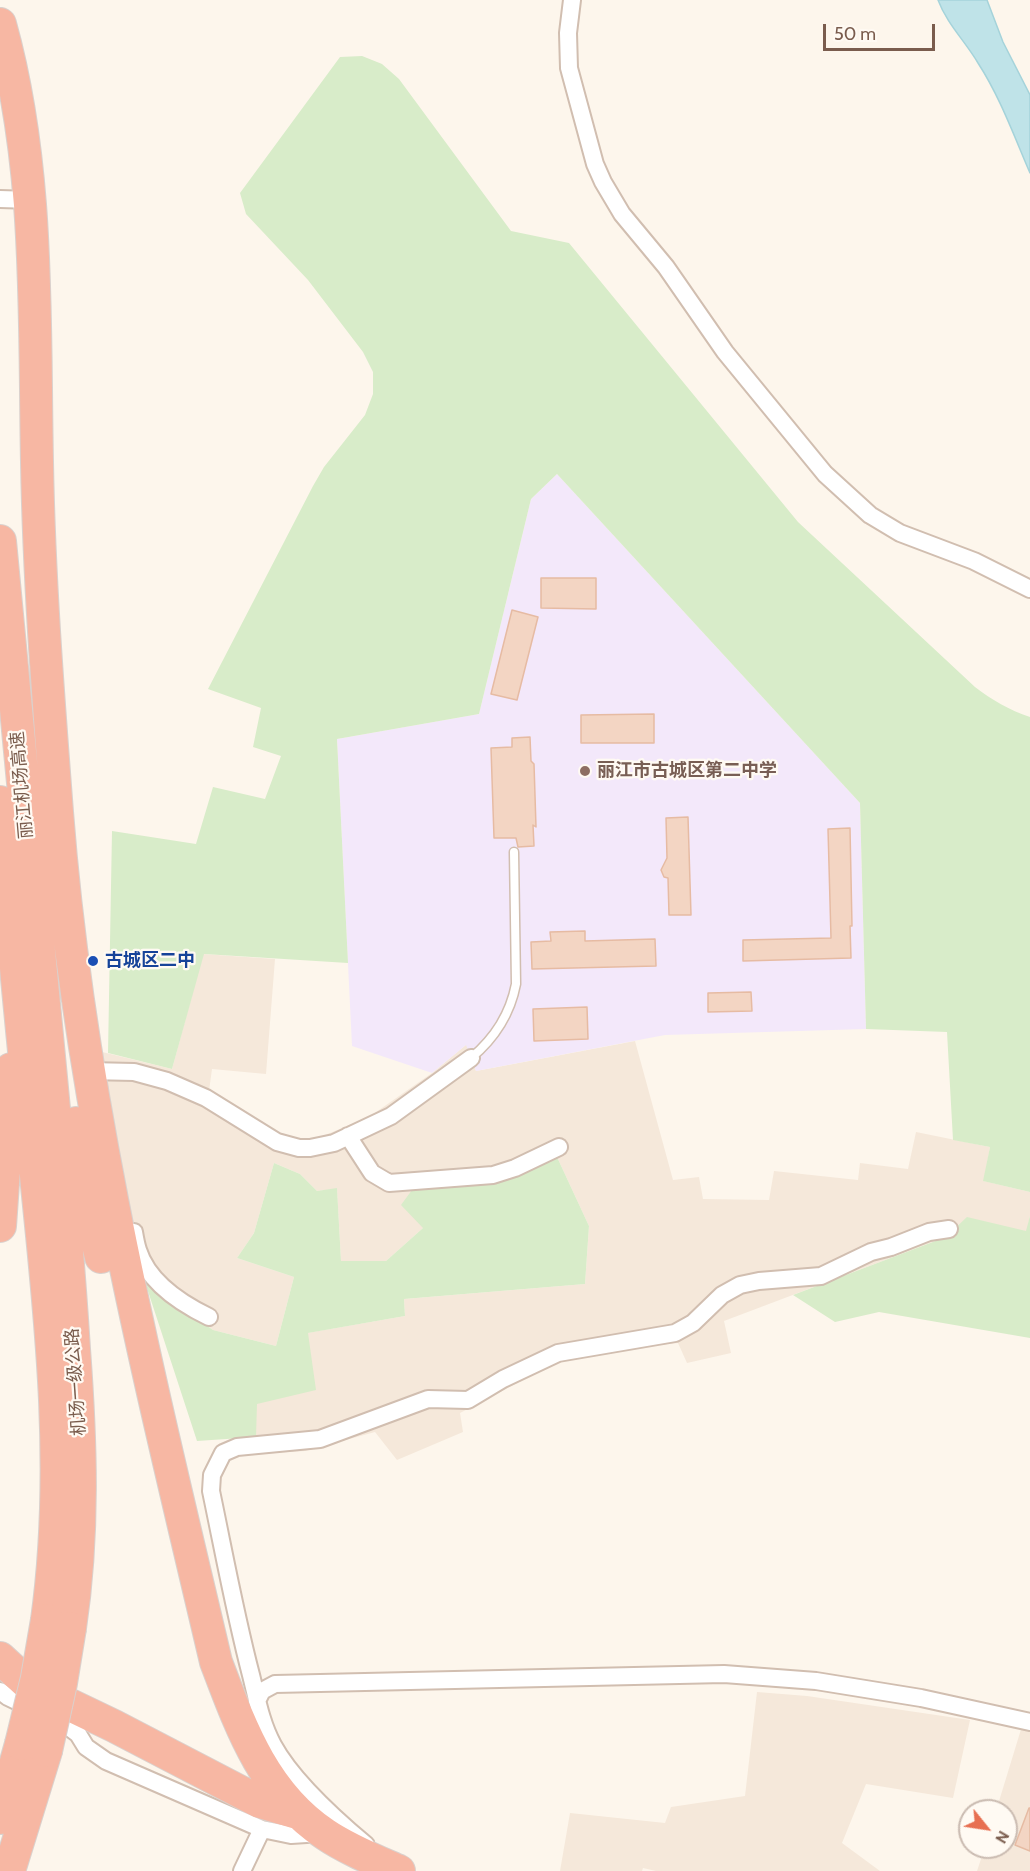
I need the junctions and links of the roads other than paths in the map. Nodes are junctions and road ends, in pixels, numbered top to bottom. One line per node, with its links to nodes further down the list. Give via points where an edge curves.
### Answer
1 (572, 0): 6 (street, via 568,68 595,164 622,214 666,267 725,352 825,474 870,515 900,533 974,561)
2 (0, 24): 4 (highway, via 23,132)
3 (0, 199): 4 (street)
4 (31, 200): 11 (highway, via 38,648 65,909)
5 (0, 541): 9 (highway, 丽江机场高速)
6 (1030, 589)
7 (0, 802): 9 (highway, 丽江机场高速)
8 (514, 852): 10 (lane, via 515,991 504,1020 490,1041)
9 (20, 887): 15 (highway); 22 (highway, 机场一级公路, bridge, via 54,1402 58,1624 37,1678); 23 (highway, via 63,1038 87,1199 209,1692 222,1726 240,1756)
10 (471, 1058): 12 (street, via 392,1116)
11 (88, 1071): 12 (street, via 135,1072 167,1081 206,1098 288,1145 310,1148); 14 (highway)
12 (348, 1136): 13 (street, via 372,1173 394,1184 493,1175)
13 (559, 1147)
14 (104, 1160): 17 (street, via 116,1171 138,1251 149,1272 179,1300); 23 (highway, via 151,1386 216,1662 251,1749)
15 (0, 1226)
16 (949, 1229): 20 (street, via 871,1252 822,1276 740,1285 675,1333 558,1353 468,1401 428,1399 320,1439 237,1447 223,1453 212,1476 212,1491)
17 (209, 1317)
18 (0, 1658): 23 (highway, via 41,1692 260,1802)
19 (0, 1691): 25 (street, via 66,1725 106,1761)
20 (257, 1701): 21 (street, via 262,1691 274,1684 724,1674 816,1681 921,1698); 27 (street, via 265,1730 282,1759 335,1818)
21 (1030, 1722)
22 (33, 1748): 24 (highway, 机场一级公路); 28 (highway, 机场一级公路)
23 (298, 1814): 26 (highway)
24 (0, 1818)
25 (262, 1829): 26 (street, via 291,1835); 29 (street)
26 (323, 1833): 27 (highway)
27 (397, 1870)
28 (9, 1871)
29 (242, 1871)

